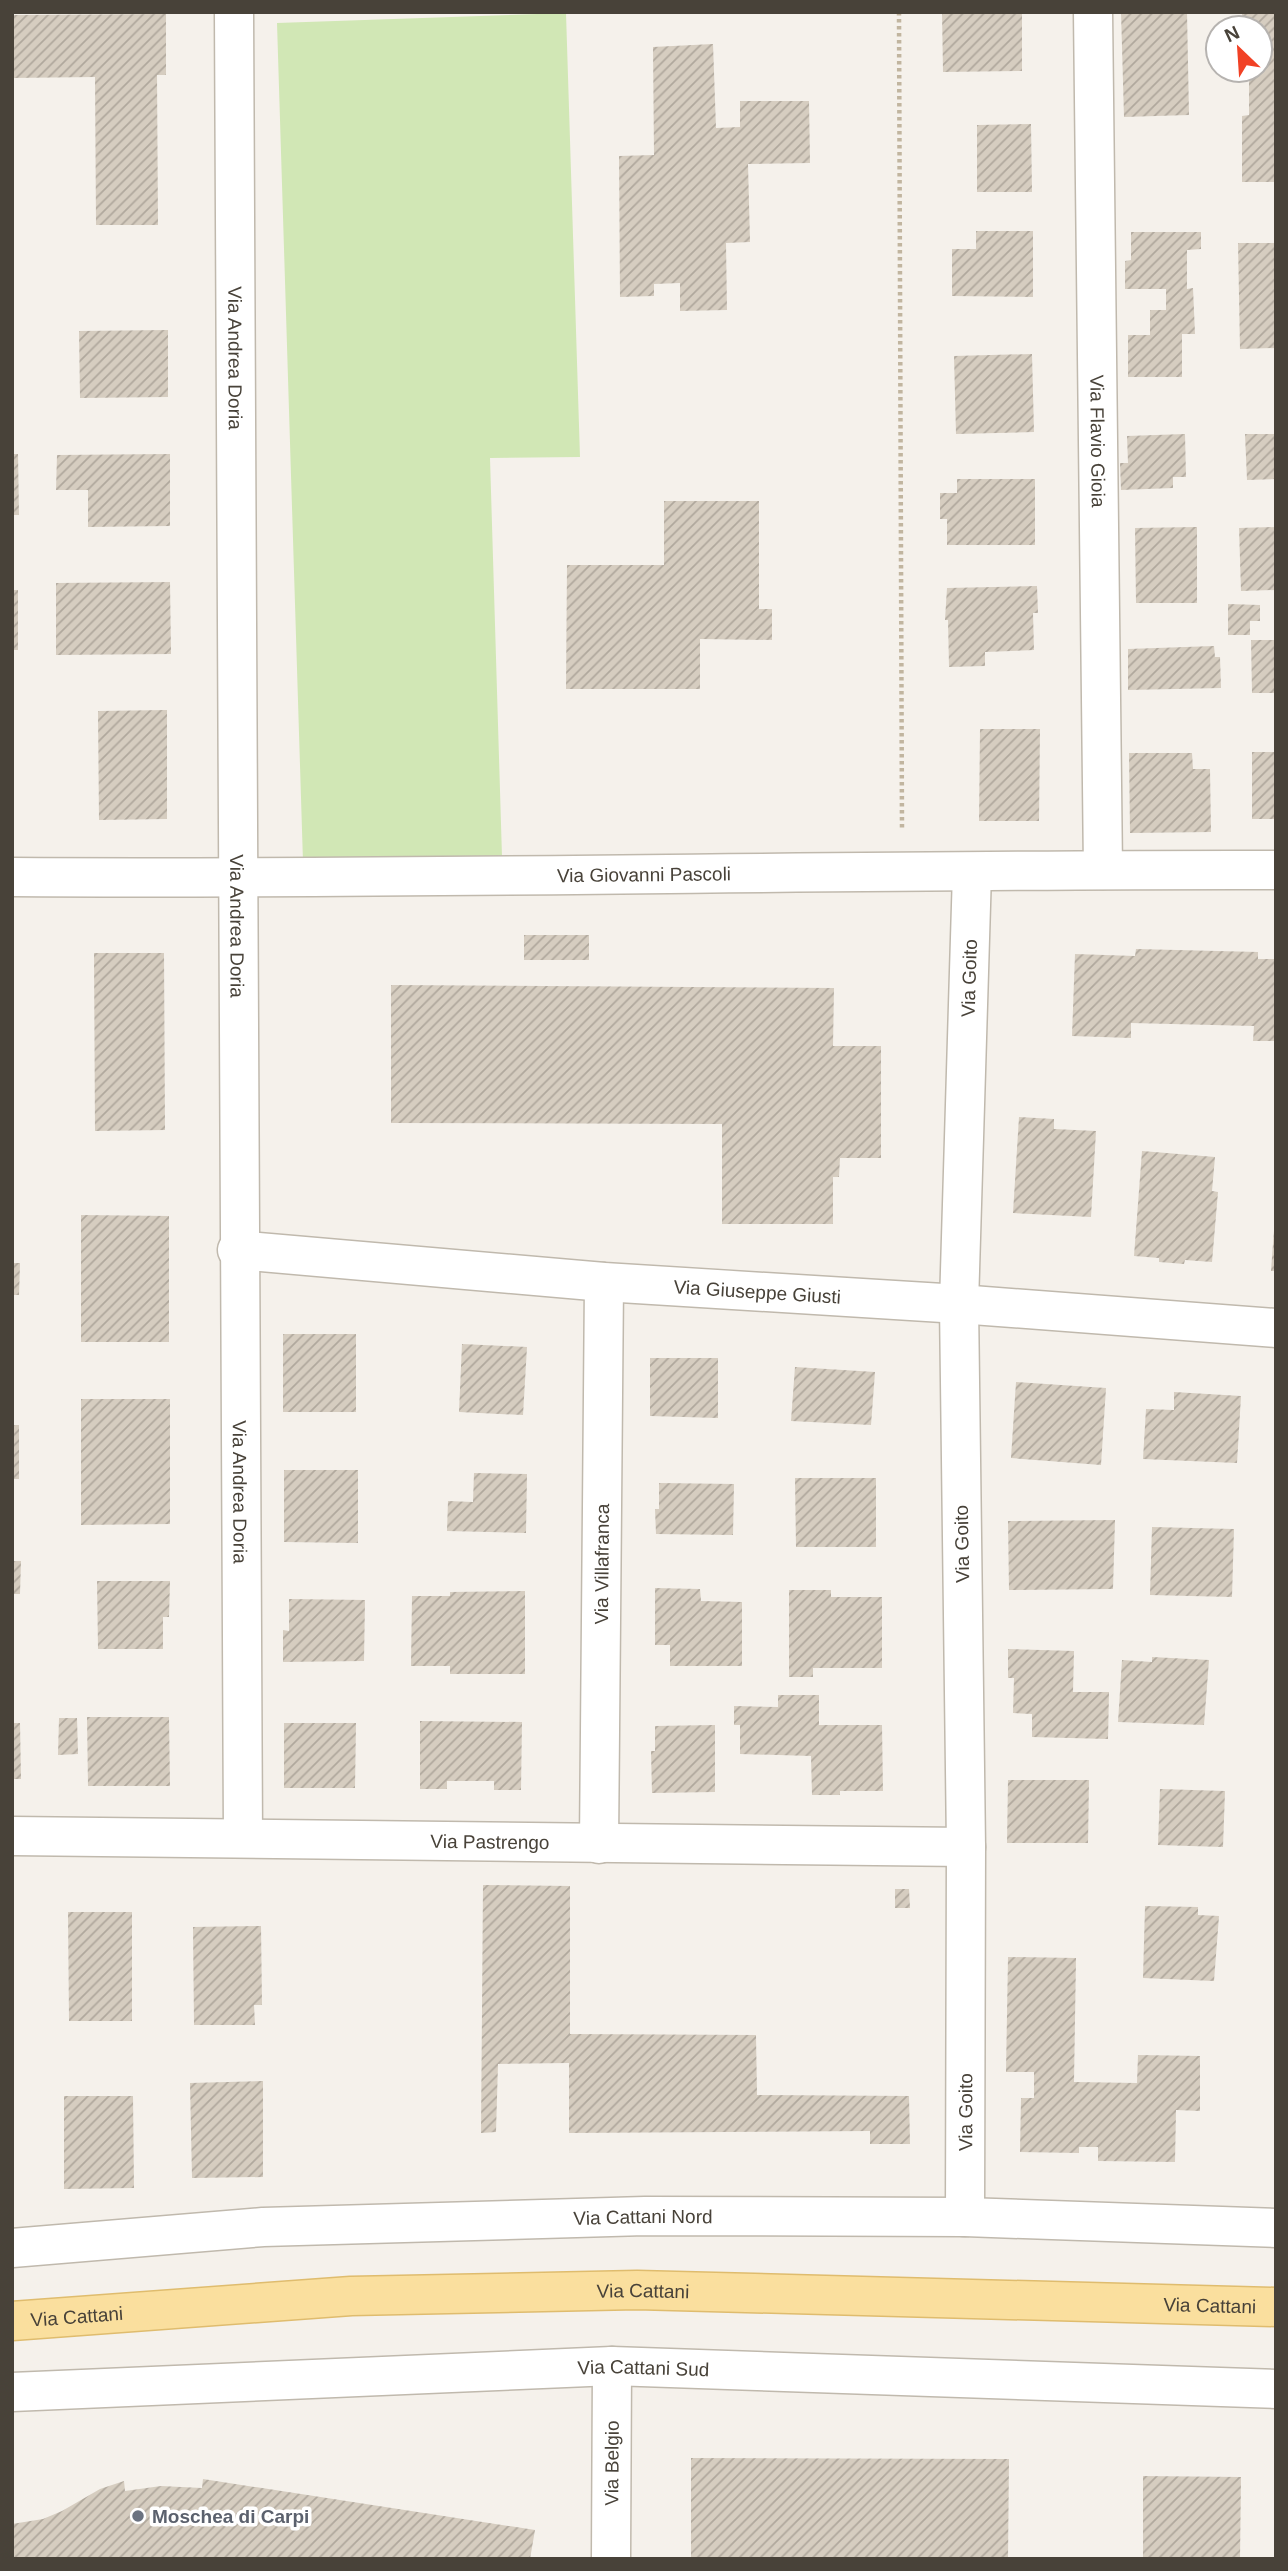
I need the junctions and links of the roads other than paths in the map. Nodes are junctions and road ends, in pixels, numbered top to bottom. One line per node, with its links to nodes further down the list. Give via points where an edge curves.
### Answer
1 (234, 12): 7 (street, Via Andrea Doria)
2 (1093, 12): 3 (street, Via Flavio Gioia)
3 (1103, 870): 4 (street, Via Giovanni Pascoli); 5 (street, Via Giovanni Pascoli)
4 (1276, 870)
5 (972, 872): 7 (street, Via Giovanni Pascoli); 10 (street, Via Goito)
6 (12, 877): 7 (street, Via Giovanni Pascoli)
7 (238, 878): 8 (street, Via Andrea Doria)
8 (237, 1250): 9 (street, Via Giuseppe Giusti); 13 (street, Via Andrea Doria)
9 (604, 1282): 10 (street, Via Giuseppe Giusti); 14 (street, Via Villafranca)
10 (959, 1304): 11 (street, Via Giuseppe Giusti); 15 (street, Via Goito)
11 (1276, 1328)
12 (12, 1836): 13 (street, Via Pastrengo)
13 (243, 1838): 14 (street, Via Pastrengo)
14 (599, 1844): 15 (street, Via Pastrengo)
15 (966, 1847): 16 (street, Via Goito)
16 (965, 2217): 17 (street, Via Cattani Nord); 18 (street, Via Cattani Nord, via 645,2216 276,2227)
17 (1276, 2228)
18 (12, 2248)
19 (1276, 2306): 20 (main road, Via Cattani, via 637,2290 351,2296)
20 (12, 2321)
21 (612, 2367): 22 (street, Via Cattani Sud); 23 (street, Via Cattani Sud); 24 (street, Via Belgio)
22 (1276, 2389)
23 (12, 2392)
24 (611, 2559)

